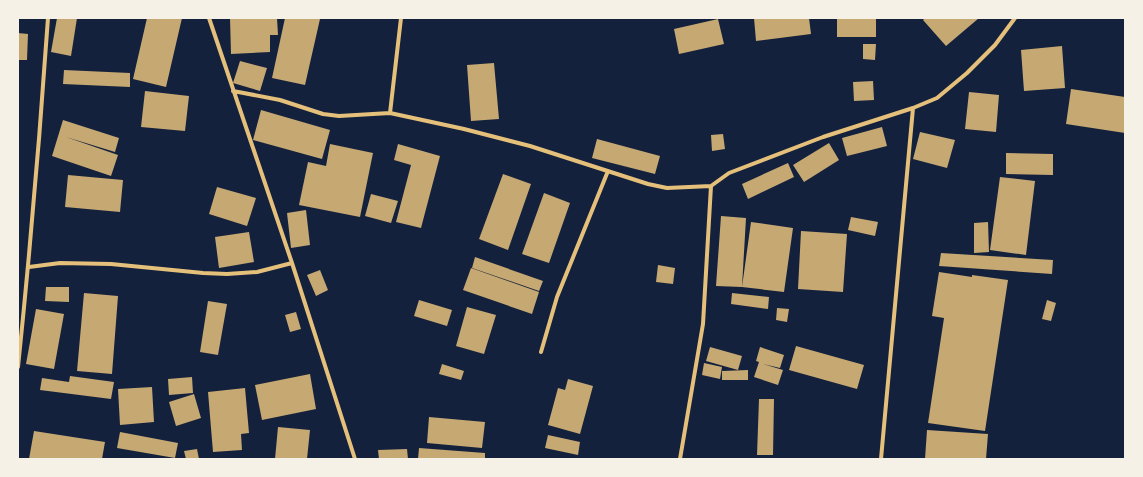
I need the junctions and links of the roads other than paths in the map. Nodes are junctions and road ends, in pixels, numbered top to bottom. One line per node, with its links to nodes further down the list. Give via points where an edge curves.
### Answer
1 (48, 18): 11 (street)
2 (208, 18): 5 (street)
3 (401, 18): 7 (street)
4 (1015, 18): 6 (street, via 995,45 967,73 936,98)
5 (233, 91): 7 (street, via 280,100 323,114 339,116); 10 (street)
6 (914, 108): 9 (street, via 823,137 729,173); 16 (street)
7 (390, 113): 8 (street, via 530,146)
8 (608, 171): 9 (street, via 667,188); 12 (street, via 557,297)
9 (711, 186): 15 (street, via 703,324)
10 (292, 263): 11 (street, via 257,272 226,274 111,264 60,263); 14 (street)
11 (29, 267): 13 (street)
12 (541, 352)
13 (18, 367)
14 (355, 459)
15 (680, 459)
16 (881, 459)

